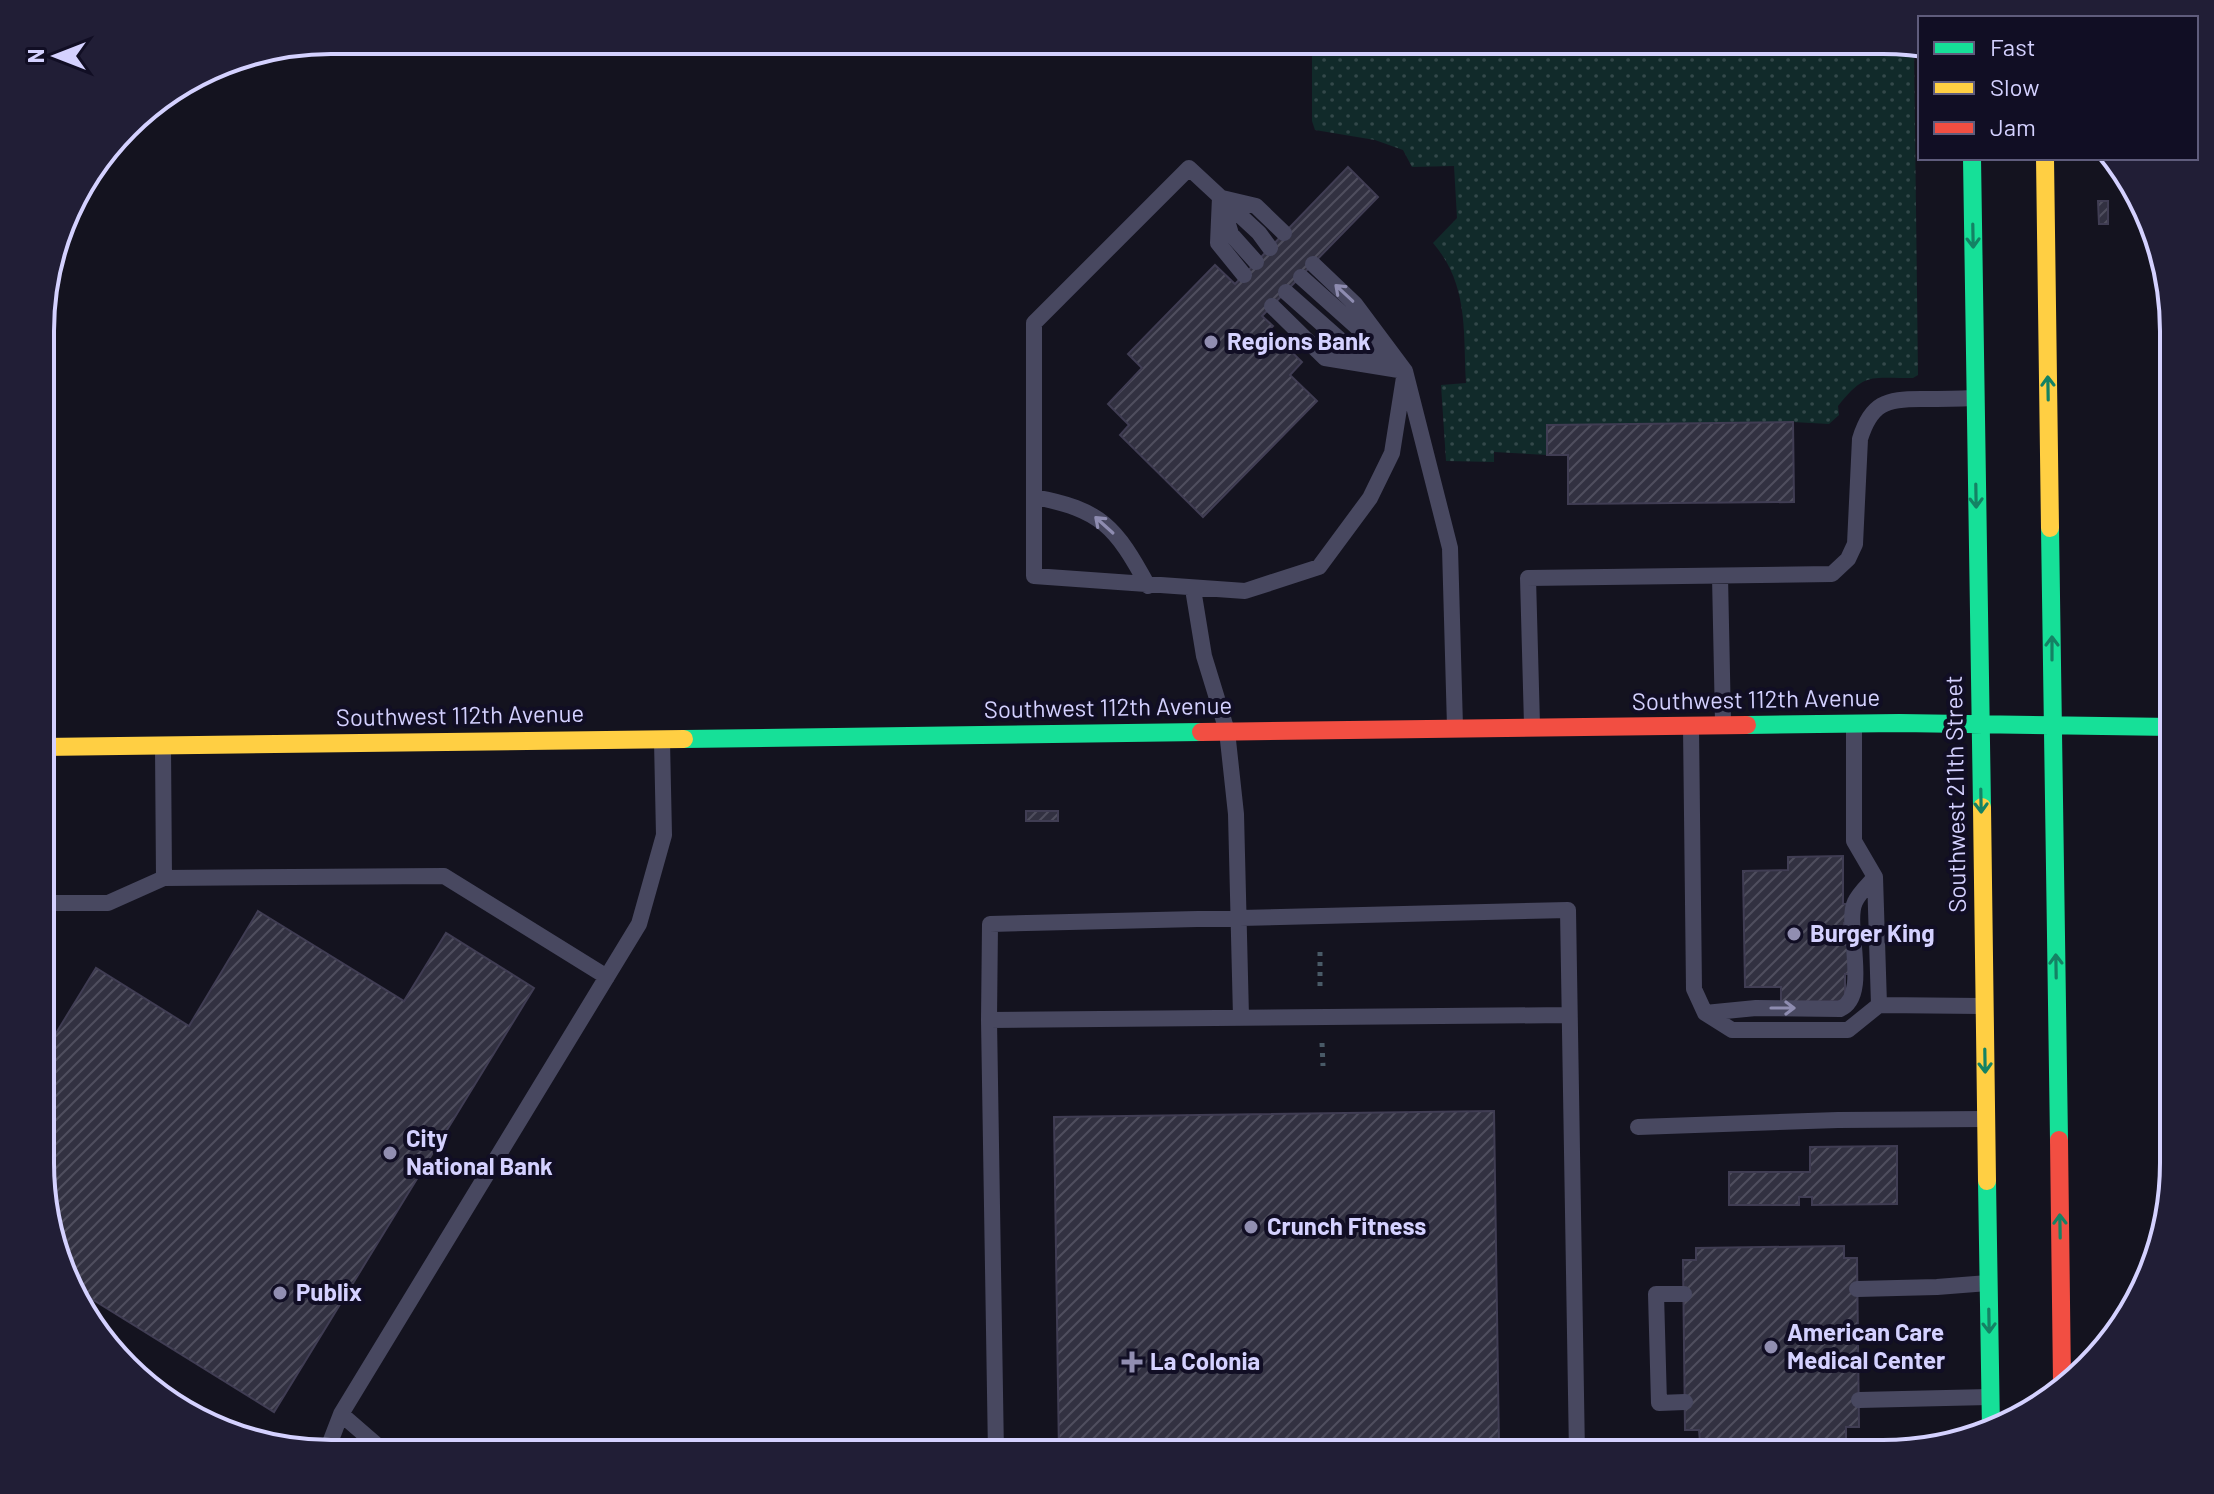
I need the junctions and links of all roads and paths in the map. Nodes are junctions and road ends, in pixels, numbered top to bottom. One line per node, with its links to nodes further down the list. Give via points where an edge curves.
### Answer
1 (1972, 160): 13 (main road, Southwest 211th Street, one-way to 13)
2 (2045, 160): 22 (main road, one-way to 2)
3 (1220, 197): 4 (lane, via 1256,206); 5 (lane); 6 (lane, via 1231,234); 8 (lane, via 1218,243); 14 (lane, via 1189,168 1034,323)
4 (1284, 233)
5 (1270, 248)
6 (1256, 262)
7 (1313, 264): 12 (lane, one-way to 7, via 1355,304)
8 (1244, 275)
9 (1301, 277): 12 (lane)
10 (1286, 292): 12 (lane, via 1347,346)
11 (1272, 306): 12 (lane, via 1325,358)
12 (1405, 371): 17 (lane, via 1392,453 1370,498 1319,567 1245,591); 25 (lane, via 1450,548)
13 (1975, 398): 15 (lane, via 1894,399 1872,413 1860,439 1855,544 1837,570 1826,575); 19 (main road, Southwest 211th Street, one-way to 19)
14 (1034, 497): 16 (lane, one-way to 14, via 1126,545 1095,516 1068,503); 16 (lane, via 1034,576)
15 (1720, 576): 21 (lane); 23 (lane, via 1528,578)
16 (1148, 586): 17 (lane)
17 (1193, 589): 26 (lane, via 1204,656)
18 (1854, 723): 19 (main road, Southwest 112th Avenue); 21 (main road, Southwest 112th Avenue); 30 (lane, via 1854,841)
19 (1979, 723): 22 (main road, Southwest 112th Avenue); 38 (main road, Southwest 211th Street, one-way to 38)
20 (1691, 725): 21 (main road, Southwest 112th Avenue); 23 (main road, Southwest 112th Avenue); 39 (lane, via 1694,989)
21 (1723, 725)
22 (2053, 726): 24 (main road, Southwest 112th Avenue); 50 (main road, one-way to 22)
23 (1532, 727): 25 (main road, Southwest 112th Avenue)
24 (2159, 727)
25 (1455, 728): 26 (main road, Southwest 112th Avenue)
26 (1227, 731): 27 (main road, Southwest 112th Avenue); 33 (lane)
27 (662, 738): 28 (main road, Southwest 112th Avenue); 35 (lane, via 664,835 639,924)
28 (163, 745): 29 (main road, Southwest 112th Avenue); 31 (lane)
29 (54, 747)
30 (1875, 877): 37 (lane); 39 (lane, one-way to 30, via 1848,1005 1855,979 1854,903)
31 (164, 878): 32 (lane, via 108,903); 35 (lane, via 444,876)
32 (54, 903)
33 (1239, 919): 40 (lane, via 1568,910); 41 (lane); 42 (lane, via 990,924)
34 (1320, 952): 36 (path)
35 (607, 977): 54 (lane)
36 (1320, 999)
37 (1879, 1005): 38 (lane); 39 (lane, via 1848,1030 1732,1030)
38 (1984, 1006): 45 (main road, Southwest 211th Street, one-way to 45)
39 (1705, 1013)
40 (1569, 1015): 41 (lane); 56 (lane)
41 (1241, 1017): 42 (lane)
42 (989, 1020): 59 (lane)
43 (1322, 1036): 44 (path)
44 (1323, 1066)
45 (1986, 1119): 46 (lane); 47 (main road, Southwest 211th Street)
46 (1638, 1127)
47 (1988, 1283): 48 (lane); 51 (main road, Southwest 211th Street, one-way to 51)
48 (1857, 1289)
49 (1684, 1294): 53 (lane, via 1656,1294 1659,1403)
50 (2062, 1374)
51 (1991, 1397): 52 (lane); 55 (main road, Southwest 211th Street)
52 (1859, 1400)
53 (1685, 1402)
54 (341, 1414): 57 (lane); 58 (lane)
55 (1991, 1418)
56 (1577, 1439)
57 (331, 1440)
58 (371, 1440)
59 (996, 1440)

